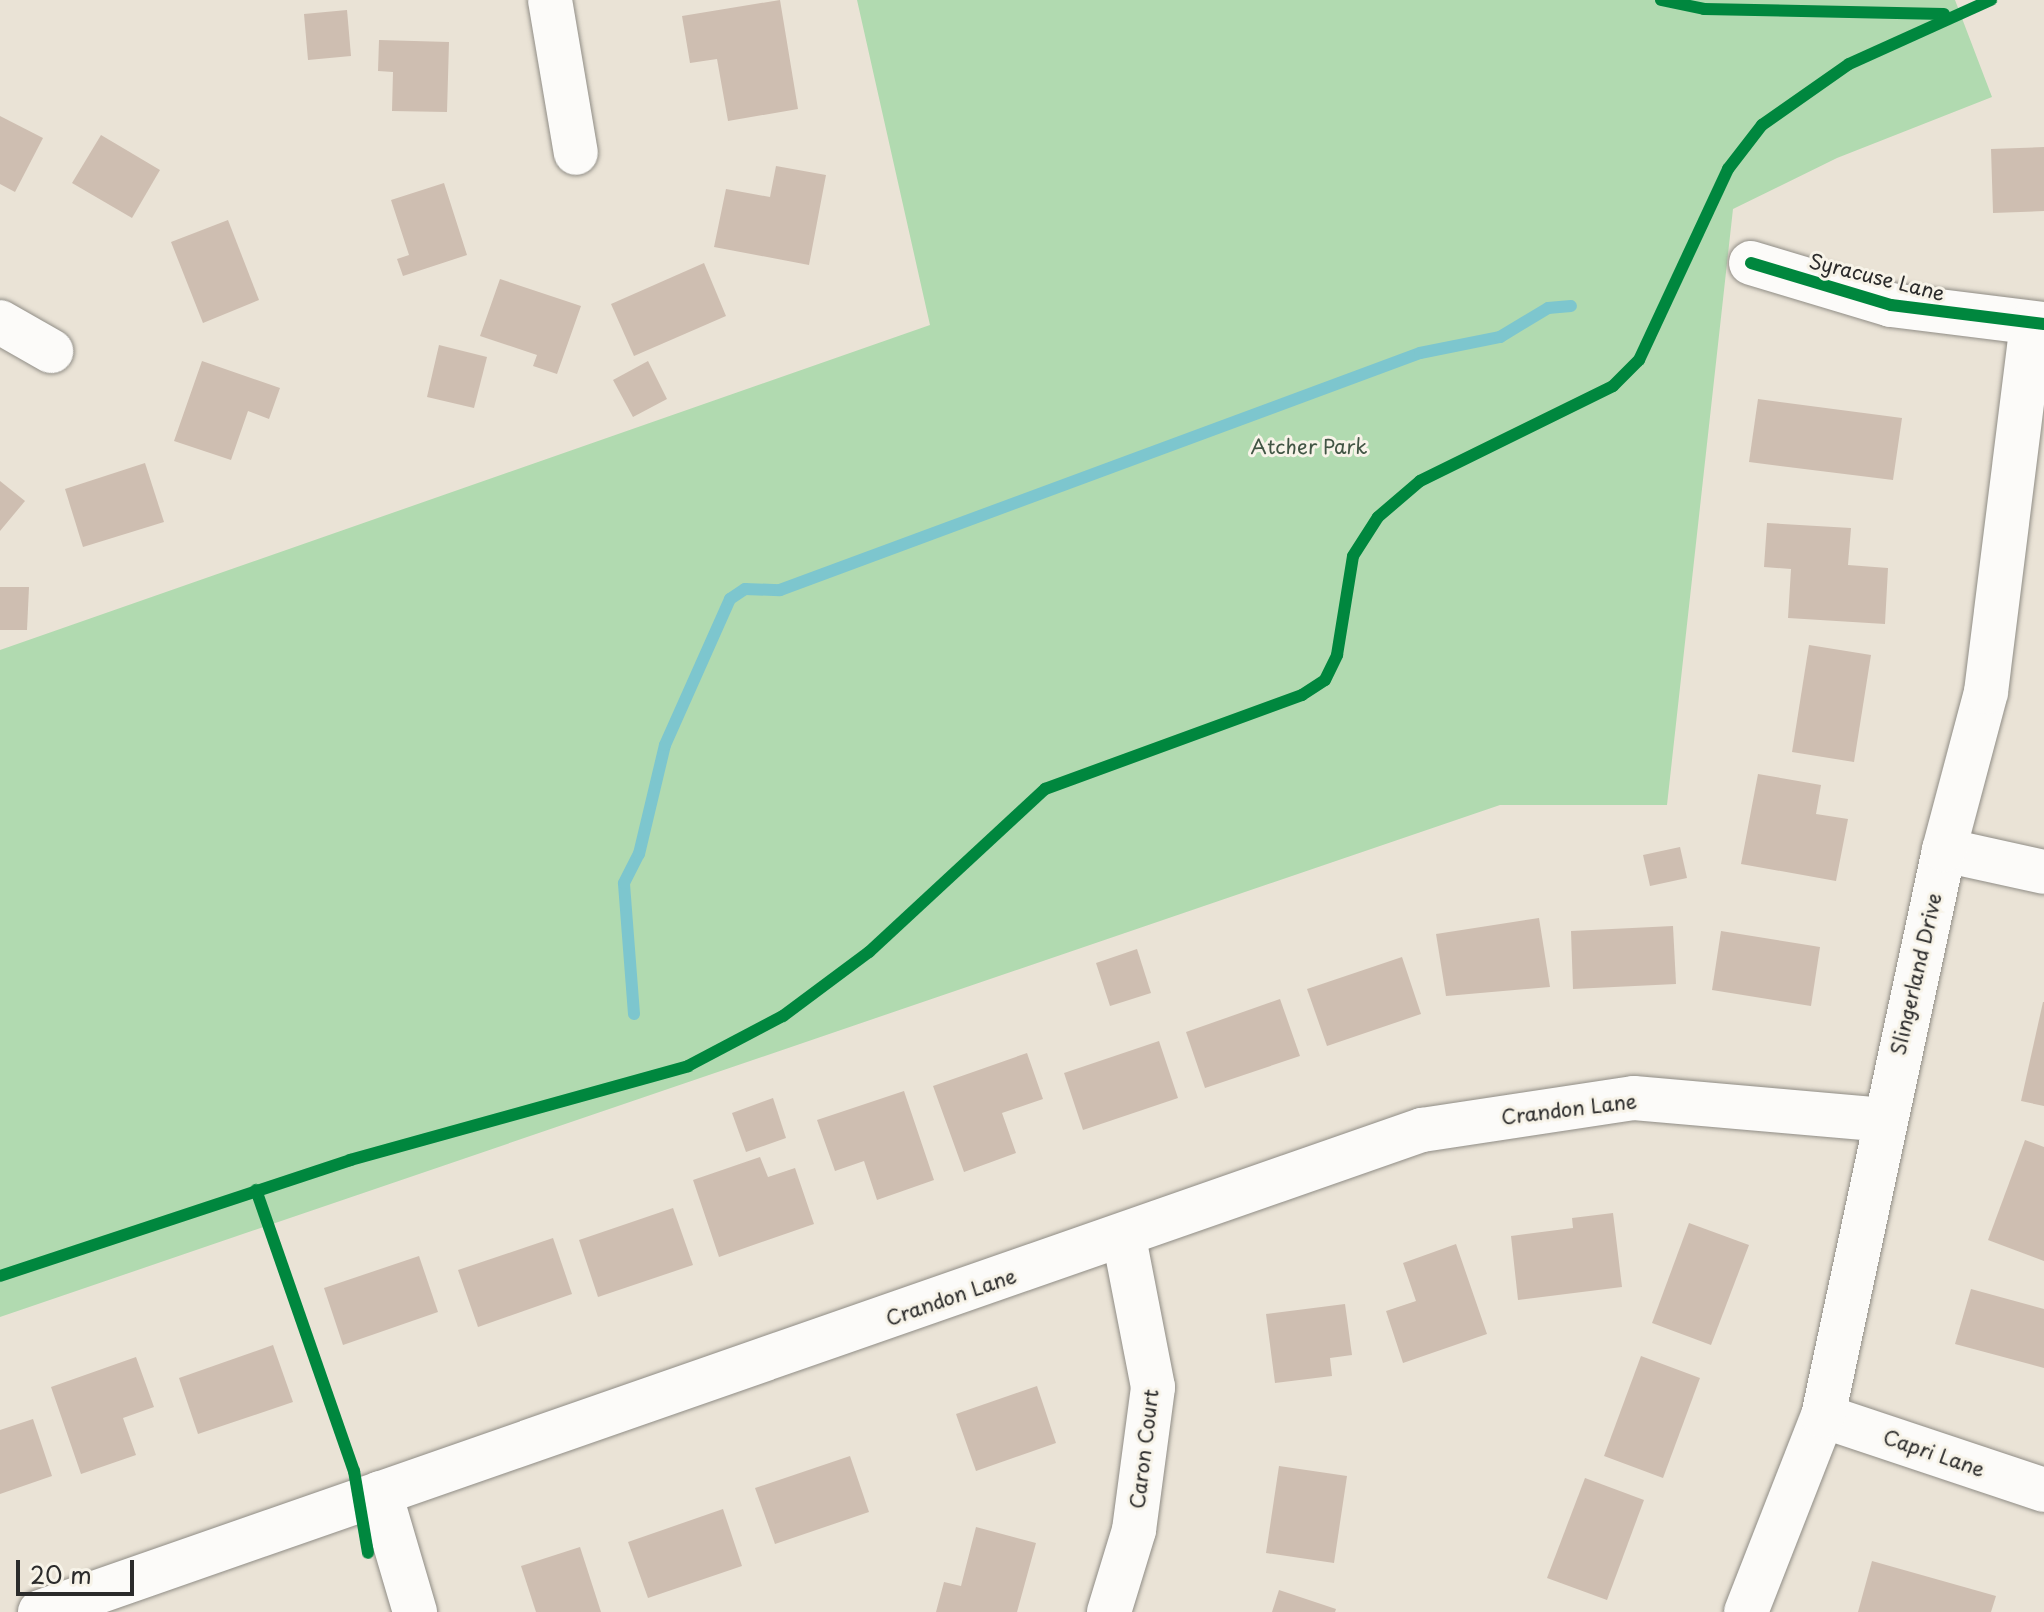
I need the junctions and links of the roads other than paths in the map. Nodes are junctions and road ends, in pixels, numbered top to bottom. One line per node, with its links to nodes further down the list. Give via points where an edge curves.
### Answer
1 (550, 0): 2 (street)
2 (576, 153)
3 (1751, 263): 5 (street, Syracuse Lane, via 1891,305)
4 (0, 322): 6 (street)
5 (2038, 324): 7 (street, Slingerland Drive, via 1986,692)
6 (51, 351)
7 (1944, 850): 8 (street); 9 (street, Slingerland Drive)
8 (2044, 872)
9 (1884, 1120): 10 (street, Crandon Lane, via 1634,1098 1422,1130); 11 (street, Slingerland Drive)
10 (1124, 1238): 13 (street, Crandon Lane); 16 (street, Caron Court, via 1153,1387 1134,1530)
11 (1823, 1416): 12 (street, Capri Lane); 17 (street, Slingerland Drive)
12 (2044, 1490)
13 (380, 1493): 14 (street, Crandon Lane); 15 (street)
14 (40, 1612)
15 (415, 1612)
16 (1109, 1612)
17 (1746, 1612)

